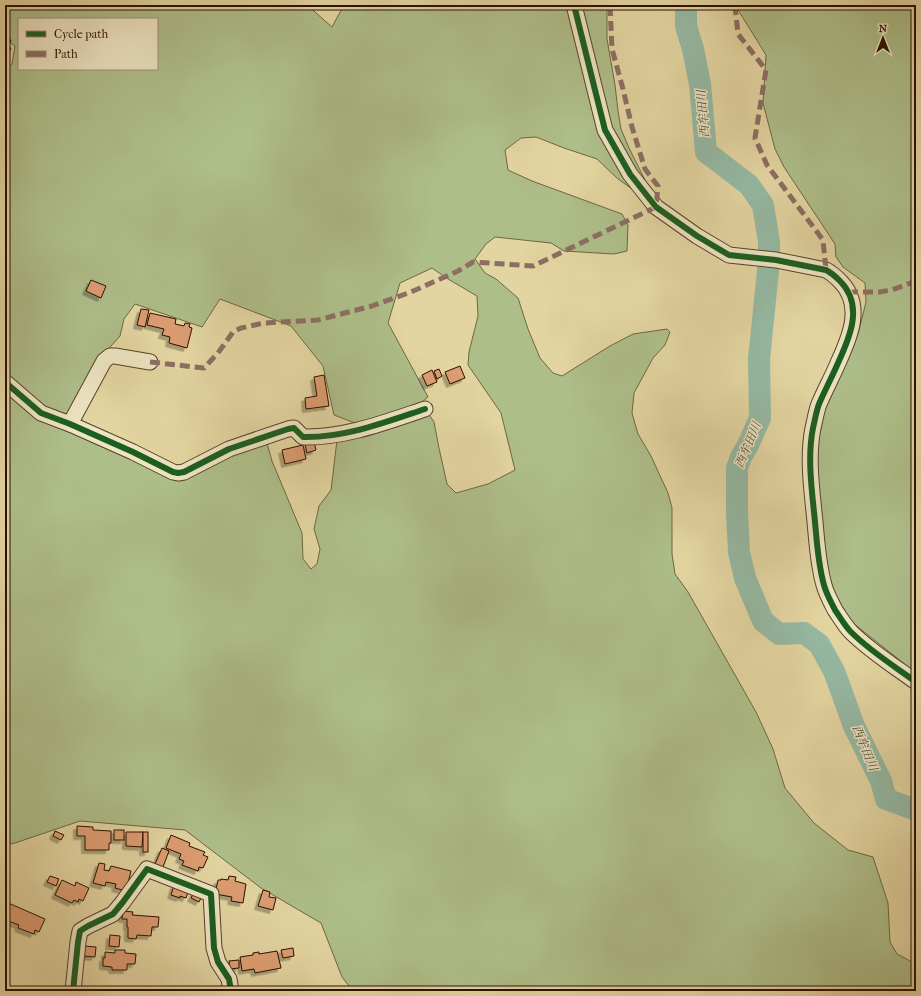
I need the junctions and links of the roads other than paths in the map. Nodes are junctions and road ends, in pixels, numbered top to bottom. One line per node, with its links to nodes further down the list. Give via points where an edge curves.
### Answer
1 (574, 5): 6 (street, via 606,130 630,174 656,207 729,255 776,260 826,270 831,272 848,292 852,300 852,331 819,406 811,447 811,478 819,560 824,586 835,609 851,631)
2 (150, 362): 5 (street, via 110,356 104,361)
3 (5, 382): 5 (street, via 41,413)
4 (425, 409): 5 (street, via 365,428 324,436 303,437 294,428 288,429 229,449 178,473)
5 (70, 424)
6 (916, 682)
7 (73, 991): 8 (street, via 80,931 113,914 147,869 211,894 214,948 218,962 229,979)
8 (231, 991)

